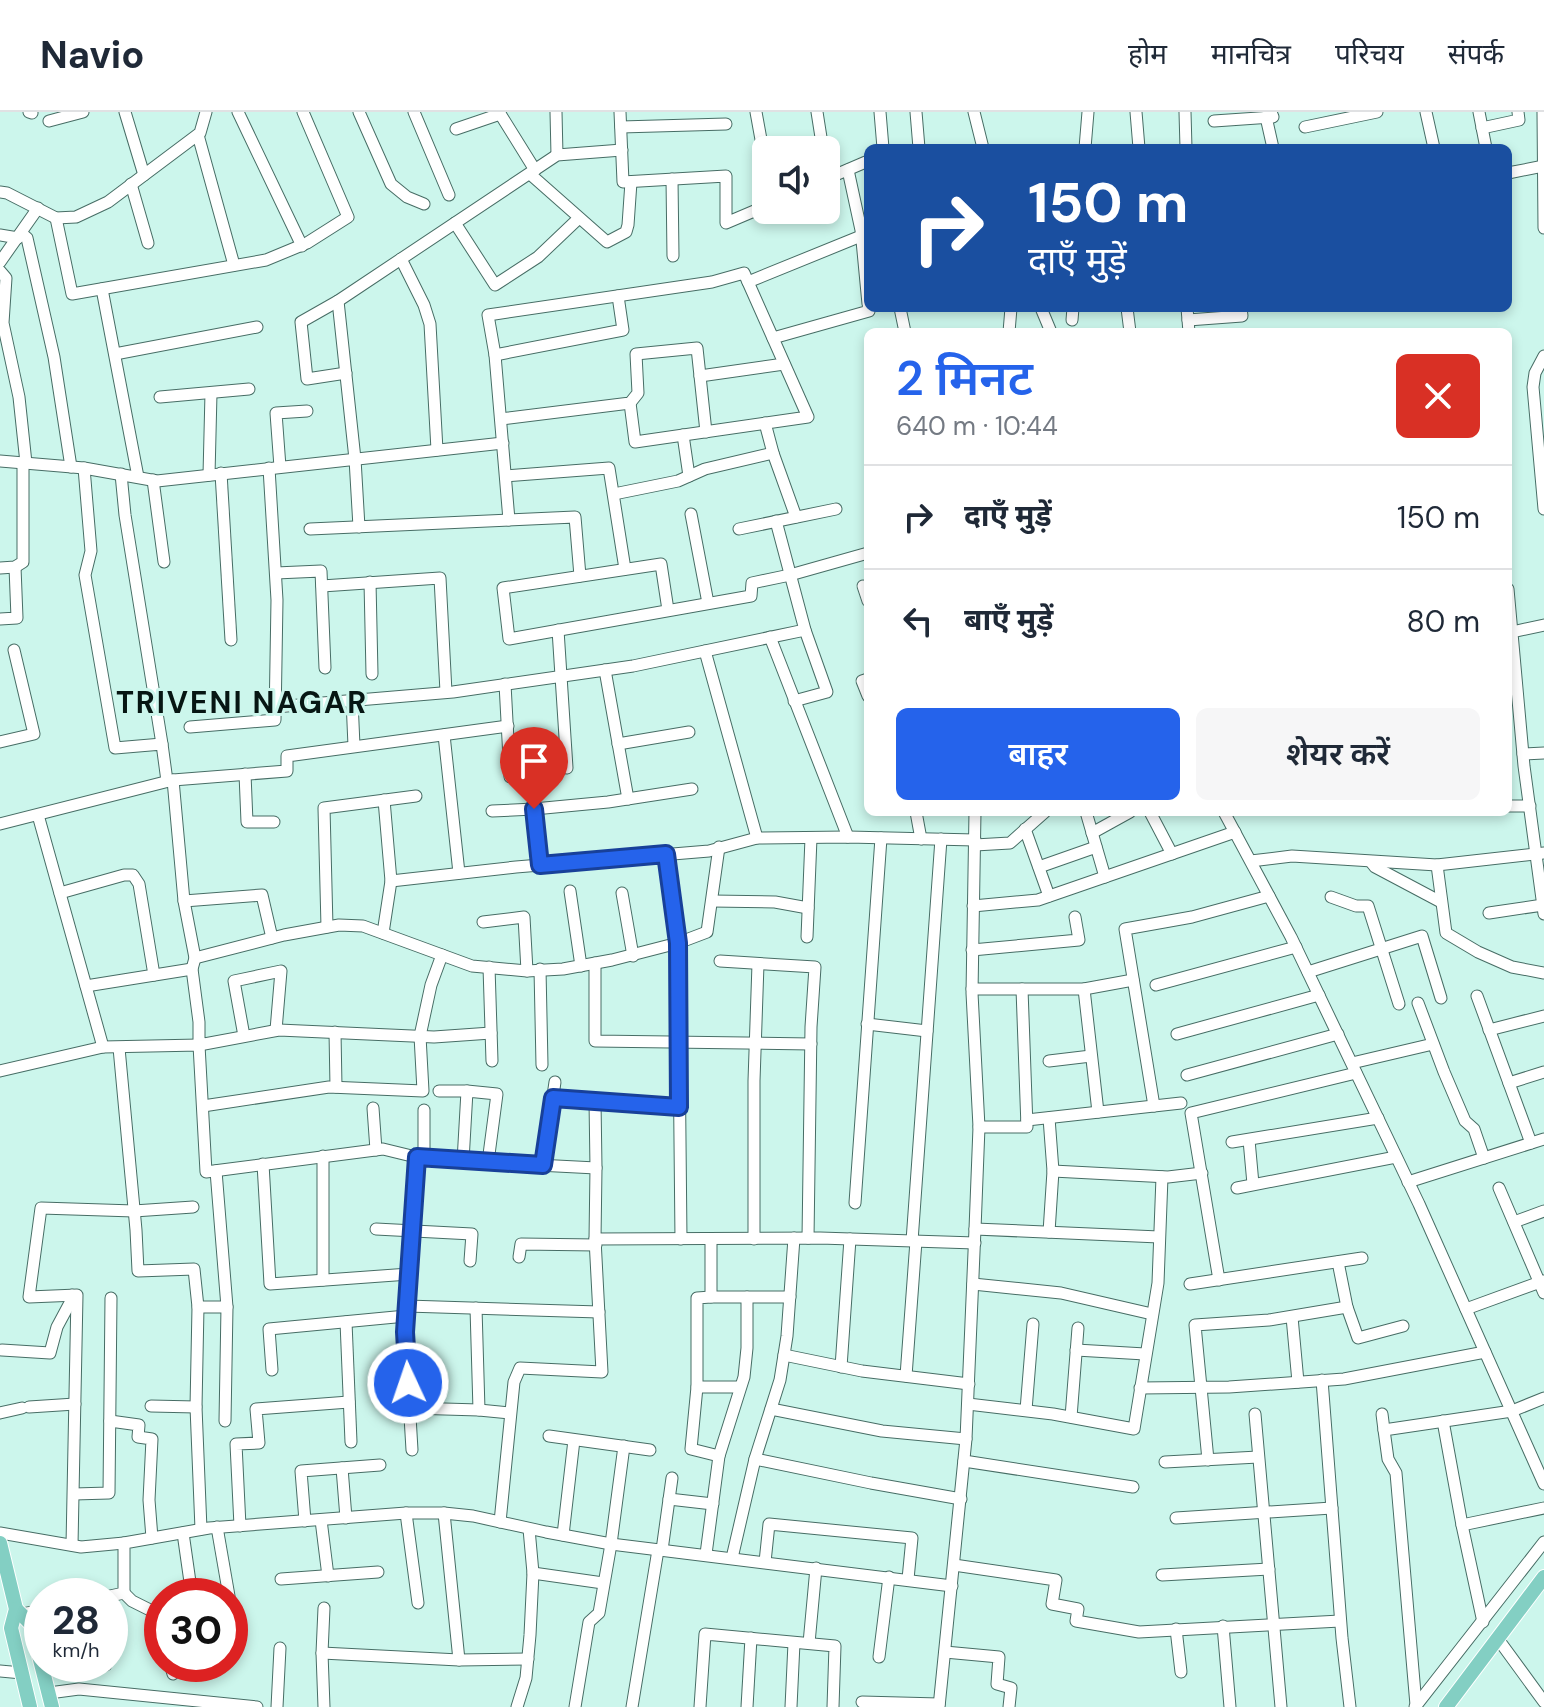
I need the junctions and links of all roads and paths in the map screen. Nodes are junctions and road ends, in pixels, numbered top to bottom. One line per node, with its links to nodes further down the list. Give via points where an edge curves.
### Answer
1 (83, 112): 26 (street)
2 (125, 112): 53 (street)
3 (206, 112): 33 (street)
4 (238, 112): 70 (street)
5 (303, 112): 70 (street, via 348,217)
6 (359, 112): 59 (street, via 391,184)
7 (414, 112): 58 (street)
8 (556, 112): 46 (street)
9 (620, 112): 29 (street)
10 (756, 112): 34 (street)
11 (817, 112): 35 (street)
12 (880, 112): 36 (street)
13 (916, 112): 37 (street)
14 (974, 112): 38 (street)
15 (1088, 112): 39 (street)
16 (1136, 112): 40 (street)
17 (1185, 112): 41 (street)
18 (1376, 112): 30 (street)
19 (1426, 112): 43 (street)
20 (1479, 112): 31 (street)
21 (1518, 112): 31 (street, via 1519,120)
22 (1543, 112): 48 (street)
23 (500, 113): 32 (street); 50 (street)
24 (1269, 115): 25 (street); 42 (street)
25 (1230, 116): 27 (street)
26 (49, 121)
27 (1214, 121)
28 (726, 124): 29 (street)
29 (621, 127): 45 (street)
30 (1305, 127)
31 (1482, 128): 44 (street)
32 (456, 129)
33 (198, 135): 53 (street); 74 (street)
34 (760, 136)
35 (821, 136)
36 (883, 144)
37 (919, 144)
38 (982, 144)
39 (1085, 144)
40 (1139, 144)
41 (1186, 144)
42 (1273, 144)
43 (1430, 144)
44 (1485, 144)
45 (622, 150): 46 (street); 55 (street, via 623,182)
46 (557, 155): 50 (street)
47 (864, 163): 49 (street)
48 (1543, 166): 51 (street); 65 (street)
49 (848, 170): 52 (street); 68 (street)
50 (532, 172): 63 (street); 64 (street)
51 (1512, 172)
52 (840, 173)
53 (144, 175): 56 (street)
54 (672, 179): 55 (street); 61 (street, via 726,176 726,223); 71 (street)
55 (631, 182): 63 (street, via 626,232 607,242)
56 (131, 184): 62 (street, via 76,217); 69 (street)
57 (0, 192): 60 (street)
58 (449, 195)
59 (424, 204)
60 (38, 208): 62 (street); 67 (street)
61 (752, 212)
62 (56, 218): 78 (street, via 72,294)
63 (579, 218): 64 (street, via 538,257 495,285)
64 (455, 223): 72 (street)
65 (1544, 228)
66 (0, 235): 67 (street)
67 (19, 235): 73 (street); 107 (street, via 27,238 54,357)
68 (861, 236): 75 (street); 77 (street)
69 (148, 243)
70 (302, 246): 74 (street)
71 (673, 256)
72 (401, 259): 80 (street); 102 (street, via 430,324)
73 (0, 262)
74 (234, 265): 78 (street)
75 (864, 266)
76 (0, 271): 106 (street, via 6,278 3,323 19,397)
77 (748, 282): 79 (street, via 744,273); 85 (street)
78 (102, 289): 86 (street)
79 (618, 296): 87 (street, via 623,330); 87 (street, via 488,315)
80 (338, 301): 90 (street); 90 (street, via 301,322 307,379)
81 (865, 312): 85 (street)
82 (1242, 312): 83 (street, via 1242,316)
83 (1188, 320)
84 (257, 327): 86 (street)
85 (773, 338): 89 (street)
86 (115, 354): 114 (street)
87 (495, 355): 97 (street)
88 (1544, 356): 118 (street, via 1533,387)
89 (784, 364): 91 (street); 98 (street, via 808,417)
90 (346, 373): 104 (street)
91 (700, 376): 95 (street, via 697,348 636,354 638,393); 99 (street)
92 (249, 389): 93 (street)
93 (211, 393): 94 (street); 111 (street)
94 (160, 397)
95 (630, 403): 97 (street); 100 (street, via 635,442)
96 (307, 411): 109 (street, via 276,413)
97 (501, 419): 101 (street)
98 (765, 423): 99 (street); 103 (street)
99 (706, 432): 100 (street)
100 (683, 435): 113 (street)
101 (503, 443): 102 (street); 112 (street)
102 (437, 450): 104 (street)
103 (773, 453): 113 (street); 120 (street)
104 (355, 459): 109 (street); 123 (street)
105 (0, 461): 106 (street)
106 (25, 463): 107 (street); 128 (street, via 23,562)
107 (71, 467): 108 (street)
108 (84, 468): 110 (street); 164 (street, via 91,551 85,575 115,748)
109 (274, 468): 111 (street); 131 (street)
110 (121, 474): 114 (street); 164 (street)
111 (215, 474): 115 (street); 146 (street)
112 (506, 476): 116 (street, via 609,468); 121 (street)
113 (689, 476): 116 (street)
114 (138, 477): 115 (street)
115 (153, 480): 127 (street)
116 (614, 494): 130 (street)
117 (836, 509): 120 (street)
118 (1544, 509)
119 (691, 514): 138 (street)
120 (796, 517): 122 (street)
121 (509, 520): 123 (street); 133 (street, via 575,517)
122 (776, 521): 125 (street); 132 (street)
123 (359, 527): 124 (street)
124 (310, 529)
125 (739, 529)
126 (864, 554): 132 (street)
127 (164, 562)
128 (15, 567): 129 (street); 140 (street, via 17,618)
129 (0, 568)
130 (625, 569): 133 (street); 139 (street, via 661,564)
131 (276, 573): 135 (street, via 321,571); 158 (street)
132 (790, 575): 138 (street, via 752,583 751,596); 144 (street)
133 (580, 576): 143 (street, via 503,588 509,639)
134 (370, 582): 135 (street); 152 (street); 155 (street, via 440,578)
135 (322, 586): 150 (street)
136 (863, 586): 137 (street)
137 (864, 589)
138 (708, 603): 139 (street)
139 (668, 610): 143 (street)
140 (0, 619)
141 (1544, 625): 142 (street)
142 (1512, 627)
143 (558, 630): 153 (street)
144 (805, 630): 145 (street); 157 (street, via 827,692)
145 (770, 637): 149 (street); 157 (street)
146 (231, 640)
147 (1512, 647): 168 (street)
148 (14, 650): 163 (street, via 34,734)
149 (705, 651): 151 (street); 196 (street)
150 (325, 668)
151 (605, 670): 153 (street); 165 (street)
152 (372, 674)
153 (561, 677): 154 (street); 169 (street)
154 (505, 684): 155 (street); 159 (street)
155 (446, 692): 156 (street)
156 (352, 700): 158 (street); 166 (street)
157 (794, 701): 195 (street)
158 (275, 707): 160 (street, via 275,720)
159 (508, 726): 162 (street); 171 (street)
160 (190, 727)
161 (689, 732): 165 (street)
162 (444, 735): 166 (street); 212 (street)
163 (0, 742)
164 (162, 744): 172 (street)
165 (618, 744): 175 (street)
166 (354, 746): 170 (street, via 287,756 287,771)
167 (1544, 753): 168 (street)
168 (1523, 754): 178 (street)
169 (567, 768)
170 (245, 774): 172 (street); 190 (street, via 247,822)
171 (510, 777)
172 (170, 781): 182 (street); 221 (street)
173 (692, 789): 175 (street)
174 (416, 796): 176 (street)
175 (628, 799): 180 (street)
176 (384, 800): 214 (street); 230 (street, via 324,808)
177 (1544, 801): 178 (street)
178 (1529, 804): 179 (street); 204 (street)
179 (1512, 806)
180 (534, 809): 181 (street); 209 (street)
181 (492, 811)
182 (38, 815): 191 (street); 216 (street)
183 (917, 816): 199 (street)
184 (975, 816): 201 (street)
185 (1040, 816): 192 (street)
186 (1087, 816): 194 (street)
187 (1123, 816): 194 (street)
188 (1152, 816): 206 (street)
189 (1226, 816): 193 (street)
190 (274, 822)
191 (0, 824)
192 (1025, 829): 201 (street, via 1010,843); 211 (street)
193 (1235, 832): 206 (street); 207 (street)
194 (1092, 833): 203 (street)
195 (848, 837): 197 (street); 198 (street)
196 (757, 838): 197 (street); 202 (street)
197 (811, 838): 226 (street)
198 (881, 838): 199 (street); 263 (street)
199 (921, 839): 200 (street)
200 (941, 839): 201 (street); 266 (street)
201 (975, 842): 225 (street)
202 (719, 847): 205 (street); 222 (street)
203 (1096, 847): 211 (street); 213 (street)
204 (1540, 852): 210 (street); 224 (street)
205 (666, 854): 209 (street); 234 (street)
206 (1172, 854): 213 (street)
207 (1251, 861): 208 (street, via 1292,856); 219 (street)
208 (1371, 861): 210 (street); 223 (street)
209 (540, 865): 212 (street)
210 (1437, 865): 223 (street)
211 (1039, 867): 218 (street)
212 (459, 873): 214 (street)
213 (1105, 877): 218 (street)
214 (391, 881): 231 (street)
215 (570, 891): 244 (street)
216 (60, 893): 250 (street, via 133,875 139,884); 253 (street)
217 (622, 893): 239 (street)
218 (1049, 896): 225 (street)
219 (1269, 896): 235 (street); 251 (street, via 1125,929)
220 (1331, 897): 236 (street, via 1368,906)
221 (184, 901): 233 (street, via 262,895); 241 (street)
222 (712, 901): 226 (street); 234 (street, via 707,932)
223 (1441, 902): 249 (street, via 1446,933 1512,967)
224 (1543, 902): 227 (street)
225 (973, 906): 237 (street)
226 (808, 908): 232 (street)
227 (1489, 913)
228 (1075, 917): 237 (street, via 1079,940)
229 (483, 922): 247 (street, via 524,917)
230 (327, 927): 231 (street, via 363,926); 233 (street)
231 (383, 933): 238 (street)
232 (807, 937)
233 (272, 938): 241 (street)
234 (678, 943): 239 (street); 273 (street)
235 (1296, 947): 248 (street); 252 (street)
236 (1381, 949): 248 (street); 259 (street, via 1422,936); 261 (street)
237 (972, 950): 254 (street)
238 (442, 955): 245 (street); 272 (street)
239 (633, 956): 242 (street)
240 (720, 961): 243 (street)
241 (193, 963): 250 (street); 277 (street)
242 (595, 963): 244 (street); 273 (street, via 595,1041)
243 (758, 964): 274 (street); 275 (street, via 815,967)
244 (581, 966): 246 (street)
245 (489, 967): 247 (street); 268 (street)
246 (540, 969): 247 (street); 283 (street)
247 (527, 971)
248 (1308, 972): 257 (street)
249 (1544, 973)
250 (154, 975): 253 (street)
251 (1133, 980): 256 (street); 297 (street)
252 (1156, 985)
253 (86, 986): 278 (street)
254 (972, 989): 255 (street); 305 (street)
255 (1022, 989): 256 (street); 304 (street)
256 (1084, 989): 280 (street)
257 (1319, 995): 269 (street); 270 (street)
258 (1477, 996): 265 (street)
259 (1441, 998)
260 (1418, 1003): 276 (street)
261 (1399, 1004)
262 (1544, 1016): 265 (street)
263 (867, 1024): 266 (street); 328 (street)
264 (276, 1030): 267 (street); 271 (street); 271 (street, via 281,971 234,981)
265 (1489, 1030): 289 (street)
266 (927, 1031): 344 (street)
267 (335, 1032): 272 (street); 290 (street)
268 (491, 1033): 272 (street); 281 (street)
269 (1177, 1034)
270 (1338, 1034): 284 (street); 287 (street)
271 (244, 1036): 277 (street)
272 (420, 1036): 290 (street, via 423,1091)
273 (678, 1041): 274 (street); 298 (street)
274 (755, 1043): 275 (street); 342 (street)
275 (811, 1044): 339 (street)
276 (1433, 1044): 284 (street); 314 (street)
277 (199, 1045): 279 (street); 296 (street)
278 (103, 1047): 279 (street); 285 (street)
279 (119, 1048): 330 (street)
280 (1091, 1056): 282 (street); 301 (street)
281 (492, 1061)
282 (1049, 1061)
283 (542, 1065)
284 (1354, 1068): 303 (street); 322 (street, via 1191,1113)
285 (0, 1071)
286 (1544, 1072): 289 (street)
287 (1187, 1075)
288 (555, 1082): 293 (street)
289 (1509, 1083): 309 (street)
290 (336, 1087): 296 (street)
291 (439, 1091): 292 (street)
292 (467, 1091): 315 (street); 316 (street, via 497,1094)
293 (553, 1098): 294 (street); 318 (street)
294 (595, 1101): 298 (street); 319 (street)
295 (1181, 1103): 297 (street)
296 (203, 1106): 320 (street, via 206,1172)
297 (1154, 1106): 301 (street)
298 (679, 1107): 340 (street)
299 (373, 1108): 310 (street)
300 (424, 1110): 313 (street)
301 (1098, 1112): 302 (street)
302 (1049, 1118): 304 (street); 321 (street)
303 (1378, 1118): 307 (street); 312 (street)
304 (1027, 1120): 305 (street, via 1027,1127)
305 (979, 1127): 335 (street)
306 (1544, 1139): 309 (street)
307 (1249, 1140): 308 (street); 325 (street)
308 (1232, 1142)
309 (1531, 1143): 314 (street)
310 (376, 1150): 311 (street); 313 (street)
311 (323, 1156): 317 (street); 352 (street)
312 (1396, 1157): 324 (street); 325 (street)
313 (421, 1158): 315 (street); 334 (street)
314 (1484, 1158): 324 (street)
315 (463, 1161): 316 (street)
316 (488, 1162): 318 (street)
317 (263, 1164): 320 (street); 352 (street, via 270,1284)
318 (543, 1165): 319 (street)
319 (596, 1168): 345 (street)
320 (216, 1171): 363 (street)
321 (1053, 1171): 323 (street); 336 (street)
322 (1202, 1173): 323 (street); 353 (street)
323 (1162, 1177): 337 (street)
324 (1408, 1182): 366 (street)
325 (1253, 1184): 326 (street)
326 (1237, 1188)
327 (1499, 1188): 332 (street)
328 (855, 1203)
329 (193, 1207): 330 (street)
330 (134, 1211): 357 (street, via 41,1208 29,1297); 362 (street, via 138,1271 194,1269)
331 (1544, 1211): 332 (street)
332 (1514, 1222): 356 (street)
333 (376, 1229): 334 (street)
334 (412, 1229): 349 (street, via 472,1234); 351 (street)
335 (975, 1229): 336 (street); 346 (street)
336 (1049, 1232): 337 (street)
337 (1159, 1237): 369 (street)
338 (794, 1238): 339 (street); 342 (street); 360 (street)
339 (808, 1238): 343 (street)
340 (681, 1239): 341 (street); 345 (street)
341 (711, 1239): 342 (street); 358 (street)
342 (754, 1239)
343 (850, 1239): 344 (street); 380 (street)
344 (914, 1241): 346 (street); 382 (street)
345 (596, 1242): 347 (street, via 521,1244); 368 (street)
346 (975, 1243): 354 (street)
347 (519, 1257)
348 (1362, 1258): 350 (street)
349 (470, 1261)
350 (1338, 1262): 353 (street); 364 (street)
351 (409, 1274): 352 (street); 367 (street)
352 (323, 1280)
353 (1219, 1280): 355 (street)
354 (973, 1284): 369 (street, via 1061,1293); 385 (street)
355 (1190, 1284)
356 (1542, 1286): 366 (street)
357 (72, 1295): 375 (street, via 50,1353); 392 (street, via 77,1295)
358 (711, 1297): 359 (street); 386 (street, via 697,1298)
359 (747, 1297): 360 (street); 387 (street)
360 (790, 1297): 379 (street)
361 (111, 1298): 406 (street)
362 (198, 1307): 363 (street); 395 (street)
363 (227, 1307): 407 (street)
364 (1347, 1307): 370 (street); 373 (street, via 1358,1338)
365 (476, 1308): 367 (street); 368 (street); 398 (street)
366 (1466, 1309): 377 (street)
367 (406, 1311): 371 (street); 396 (street)
368 (599, 1312): 402 (street, via 602,1372 520,1368)
369 (1152, 1314): 378 (street)
370 (1292, 1317): 384 (street); 388 (street, via 1195,1325)
371 (346, 1322): 381 (street, via 269,1329); 391 (street)
372 (1033, 1324): 399 (street)
373 (1403, 1326)
374 (1078, 1328): 376 (street)
375 (2, 1350)
376 (1076, 1350): 378 (street); 405 (street)
377 (1485, 1352): 383 (street); 400 (street)
378 (1145, 1354): 389 (street)
379 (784, 1355): 380 (street); 397 (street)
380 (841, 1367): 382 (street)
381 (272, 1370)
382 (906, 1376): 385 (street)
383 (1322, 1380): 384 (street); 432 (street)
384 (1298, 1382): 388 (street)
385 (969, 1384): 393 (street)
386 (697, 1387): 387 (street); 417 (street, via 691,1449)
387 (740, 1387): 417 (street)
388 (1201, 1387): 389 (street); 420 (street)
389 (1140, 1388): 405 (street, via 1134,1429)
390 (1544, 1398): 400 (street)
391 (349, 1402): 413 (street); 443 (street, via 256,1409 259,1443 236,1444)
392 (75, 1404): 401 (street); 428 (street)
393 (968, 1404): 399 (street); 411 (street)
394 (151, 1406): 395 (street)
395 (196, 1407): 445 (street)
396 (410, 1408): 398 (street); 415 (street)
397 (771, 1409): 411 (street, via 882,1431); 419 (street)
398 (479, 1410): 402 (street)
399 (1026, 1410): 405 (street)
400 (1512, 1411): 408 (street); 426 (street)
401 (0, 1413)
402 (510, 1413): 441 (street)
403 (1255, 1414): 418 (street)
404 (1382, 1414): 409 (street)
405 (1071, 1417)
406 (110, 1421): 428 (street, via 109,1493); 450 (street, via 139,1425 138,1437 152,1439)
407 (225, 1421)
408 (1443, 1421): 409 (street); 442 (street)
409 (1384, 1430): 502 (street, via 1396,1473)
410 (549, 1436): 412 (street)
411 (966, 1439): 421 (street)
412 (574, 1440): 414 (street); 449 (street)
413 (351, 1442)
414 (624, 1446): 416 (street); 454 (street)
415 (412, 1450)
416 (650, 1450)
417 (719, 1456): 431 (street)
418 (1258, 1457): 420 (street); 434 (street)
419 (755, 1459): 430 (street); 458 (street)
420 (1208, 1460): 422 (street)
421 (964, 1461): 427 (street); 430 (street)
422 (1165, 1462)
423 (380, 1465): 424 (street)
424 (342, 1468): 437 (street); 440 (street, via 301,1471)
425 (672, 1478): 429 (street)
426 (1544, 1484)
427 (1133, 1487)
428 (74, 1494): 455 (street)
429 (669, 1499): 431 (street); 456 (street)
430 (961, 1499): 460 (street)
431 (713, 1504): 457 (street)
432 (1332, 1508): 434 (street); 480 (street)
433 (1544, 1508): 442 (street)
434 (1263, 1512): 438 (street); 462 (street)
435 (406, 1513): 436 (street); 437 (street); 476 (street)
436 (444, 1513): 441 (street); 494 (street)
437 (346, 1518): 439 (street)
438 (1176, 1518)
439 (321, 1520): 440 (street); 466 (street)
440 (305, 1521): 443 (street)
441 (500, 1522): 446 (street)
442 (1462, 1525): 481 (street)
443 (240, 1526): 444 (street)
444 (217, 1527): 445 (street); 471 (street)
445 (201, 1529): 448 (street)
446 (529, 1529): 449 (street); 464 (street)
447 (0, 1533): 455 (street)
448 (183, 1533): 450 (street); 470 (street)
449 (563, 1535): 454 (street)
450 (152, 1538): 453 (street)
451 (1544, 1542): 481 (street)
452 (0, 1543): 478 (main road)
453 (124, 1543): 455 (street); 469 (street)
454 (611, 1544): 456 (street); 474 (street)
455 (72, 1545)
456 (660, 1550): 457 (street); 509 (street)
457 (706, 1554): 458 (street)
458 (732, 1558): 459 (street)
459 (765, 1562): 461 (street); 473 (street, via 769,1524 912,1538)
460 (954, 1565): 475 (street); 484 (street, via 1056,1580 1052,1604 1078,1609 1076,1621 1139,1632)
461 (816, 1568): 467 (street); 488 (street)
462 (1269, 1569): 465 (street); 482 (street)
463 (378, 1572): 466 (street)
464 (533, 1573): 474 (street); 493 (street)
465 (1162, 1575)
466 (328, 1576): 472 (street)
467 (889, 1577): 473 (street); 492 (street)
468 (1544, 1577): 486 (main road)
469 (124, 1578)
470 (189, 1578)
471 (226, 1578)
472 (281, 1579)
473 (908, 1579): 475 (street)
474 (603, 1583): 508 (street, via 599,1613 589,1622)
475 (952, 1586): 490 (street)
476 (418, 1603)
477 (324, 1608): 491 (street)
478 (19, 1612): 479 (street); 497 (main road, via 11,1628); 498 (main road, via 31,1624)
479 (24, 1612)
480 (1340, 1621): 482 (street); 517 (street)
481 (1483, 1622): 502 (street)
482 (1273, 1624): 483 (street); 516 (street)
483 (1223, 1626): 484 (street); 515 (street)
484 (1176, 1629): 496 (street)
485 (751, 1638): 487 (street); 510 (street, via 705,1634); 511 (street)
486 (1498, 1639): 500 (street); 518 (main road)
487 (794, 1643): 488 (street); 512 (street)
488 (809, 1643): 513 (street, via 835,1646)
489 (280, 1648): 505 (street)
490 (945, 1652): 501 (street); 514 (street, via 999,1657 997,1684 1011,1688)
491 (322, 1653): 494 (street); 506 (street)
492 (879, 1657)
493 (528, 1659): 494 (street); 507 (street)
494 (459, 1660)
495 (0, 1671): 497 (street)
496 (1181, 1672)
497 (22, 1673): 503 (main road)
498 (50, 1700): 504 (street, via 79,1689)
499 (862, 1702): 501 (street)
500 (1544, 1702)
501 (939, 1706)
502 (1416, 1706)
503 (30, 1707)
504 (257, 1707)
505 (277, 1707)
506 (324, 1707)
507 (517, 1707)
508 (575, 1707)
509 (632, 1707)
510 (700, 1707)
511 (747, 1707)
512 (791, 1707)
513 (833, 1707)
514 (1009, 1707)
515 (1230, 1707)
516 (1281, 1707)
517 (1350, 1707)
518 (1446, 1707)

